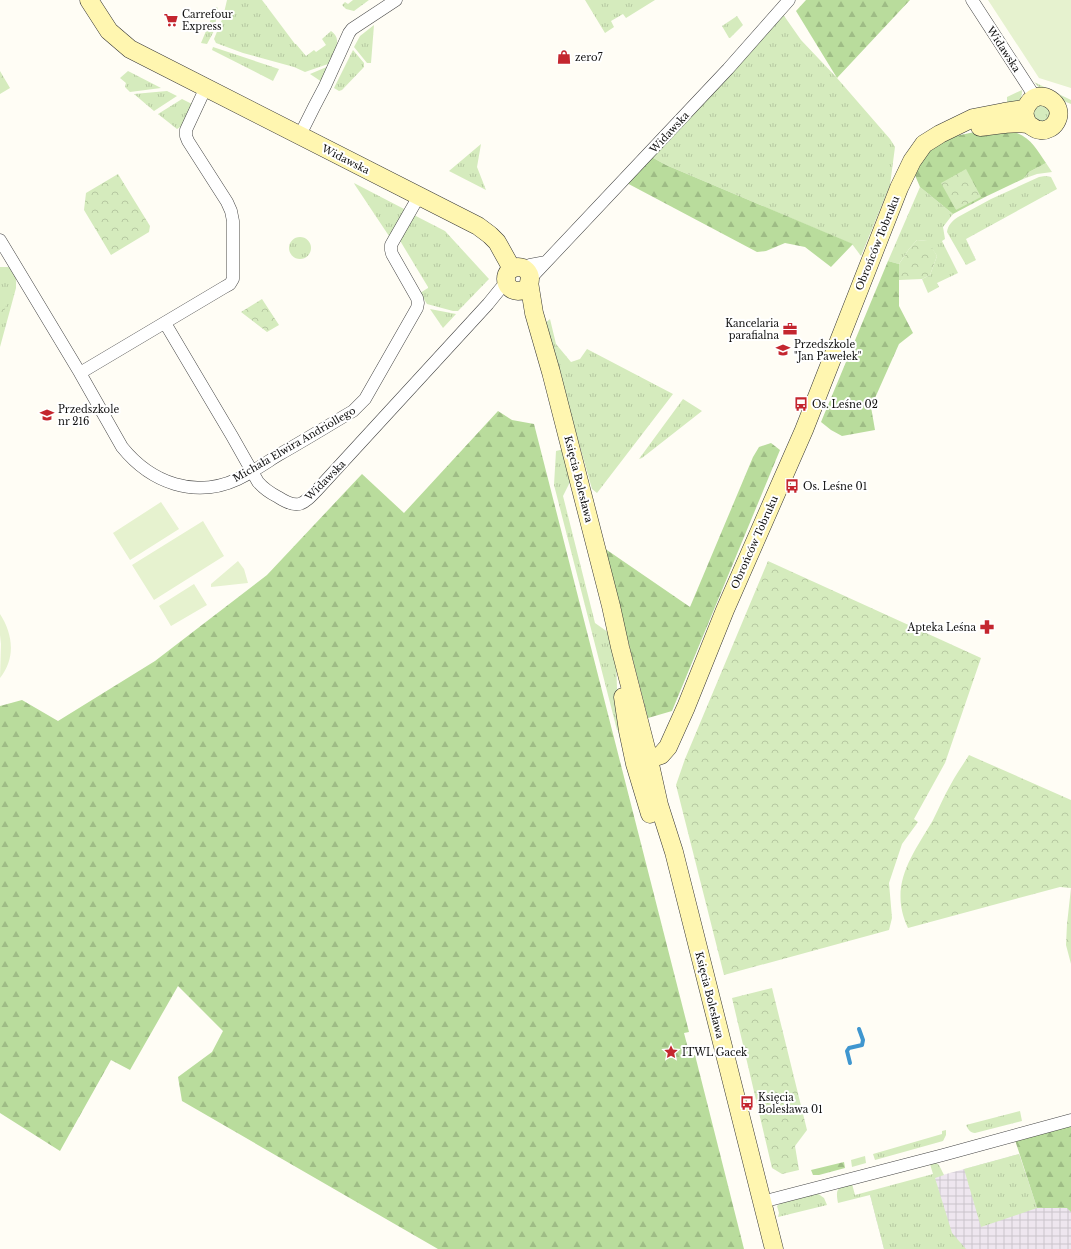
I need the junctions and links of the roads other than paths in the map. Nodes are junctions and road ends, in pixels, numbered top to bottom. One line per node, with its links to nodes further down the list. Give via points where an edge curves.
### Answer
1 (89, 0): 5 (street, Widawska, via 110,31 130,49)
2 (396, 0): 9 (street, via 349,33)
3 (789, 0): 12 (street, Widawska, via 648,156 546,262 530,264)
4 (972, 0): 7 (street, Widawska)
5 (206, 88): 9 (street, Widawska); 13 (street, via 186,130 186,136 231,211 234,221 233,279 230,284)
6 (1062, 104): 7 (street, via 1042,96); 8 (street, via 1058,107 1058,114)
7 (1030, 115): 8 (street, Obrońców Tobruku, via 1041,130); 16 (street, Obrońców Tobruku, via 1004,112 973,118 924,144 912,161 899,188 804,430 725,610 686,707 668,746 661,755)
8 (1064, 121)
9 (300, 135): 10 (street, Widawska)
10 (419, 196): 12 (street, Widawska, via 478,226 490,235); 15 (street, Michała Elwira Andriollego, via 390,250 417,298 417,308 365,399 353,411)
11 (0, 240): 14 (street, Michała Elwira Andriollego)
12 (519, 279): 15 (street, Widawska, via 501,288 307,500 294,505 288,503 264,488); 16 (street, Księcia Bolesława, via 534,313 551,372 610,599 620,647 624,709)
13 (165, 323): 14 (street); 15 (street, Widawska)
14 (80, 373): 15 (street, Michała Elwira Andriollego, via 122,447 144,469 168,482 196,488 216,486)
15 (252, 471)
16 (642, 762): 18 (street, Księcia Bolesława, via 674,852)
17 (1071, 1120): 18 (street)
18 (762, 1202): 19 (street, Księcia Bolesława)
19 (774, 1249)

